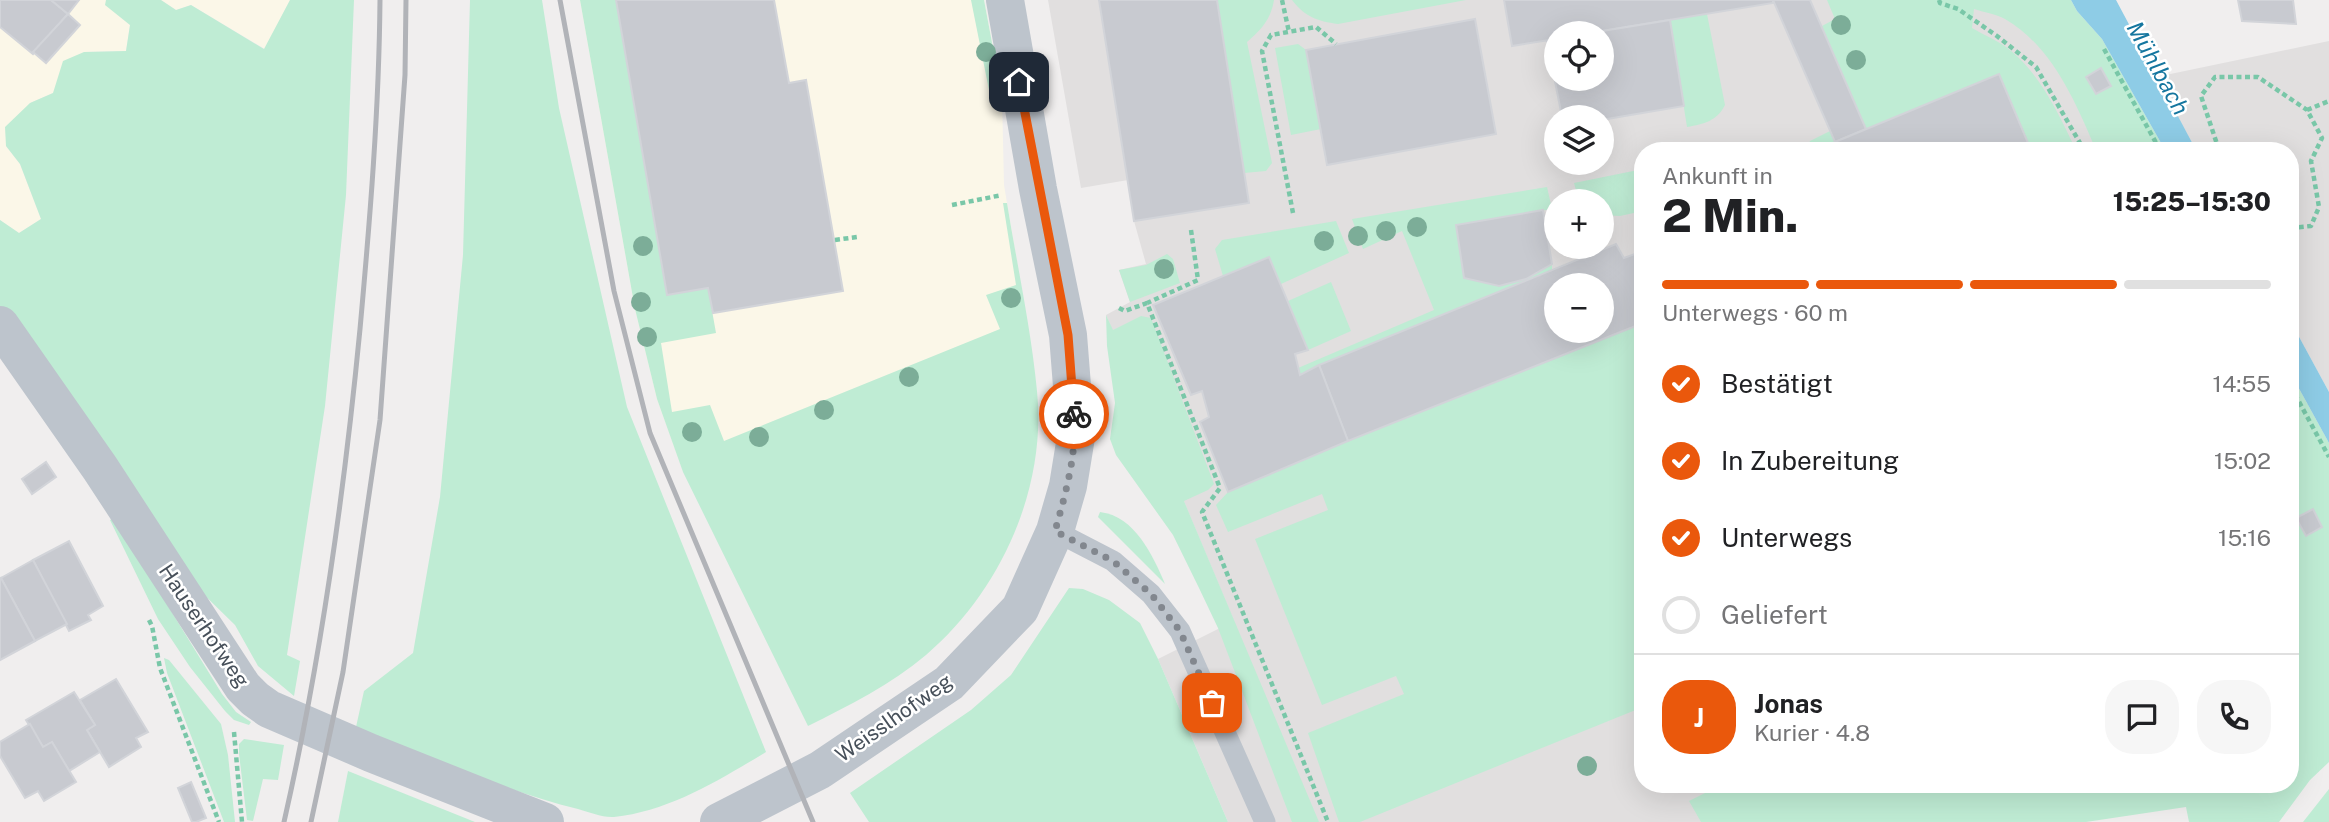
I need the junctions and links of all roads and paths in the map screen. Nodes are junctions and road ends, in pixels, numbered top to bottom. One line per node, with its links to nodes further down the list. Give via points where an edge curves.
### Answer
1 (1005, 0): 24 (street, Weisslhofweg, via 1068,335 1076,437)
2 (1282, 0): 4 (path)
3 (1938, 0): 9 (path, via 1978,22 2036,67)
4 (1289, 32): 5 (path, via 1316,27); 14 (path, via 1271,35 1262,51)
5 (1336, 44)
6 (2104, 49): 10 (path)
7 (2329, 101): 8 (path)
8 (2307, 110): 11 (path, via 2259,77 2215,77 2201,96); 15 (path, via 2322,138 2311,161 2319,207 2311,226)
9 (2079, 142)
10 (2156, 142)
11 (2216, 142)
12 (1011, 194): 13 (path)
13 (952, 205)
14 (1293, 213)
15 (2299, 227)
16 (1191, 230): 19 (path, via 1198,280)
17 (857, 237): 18 (path)
18 (835, 240)
19 (1146, 303): 20 (path, via 1125,312); 30 (path, via 1220,488 1202,512)
20 (1119, 308)
21 (0, 325): 27 (street, Hauserhofweg, via 255,699 371,753)
22 (2299, 402): 23 (path)
23 (2329, 457)
24 (1055, 531): 28 (street, Weisslhofweg, via 1020,609 949,684 820,770); 29 (lane, via 1113,561 1151,594 1180,631)
25 (146, 615): 26 (path, via 160,668)
26 (219, 822)
27 (545, 822)
28 (719, 822)
29 (1265, 822)
30 (1328, 822)

